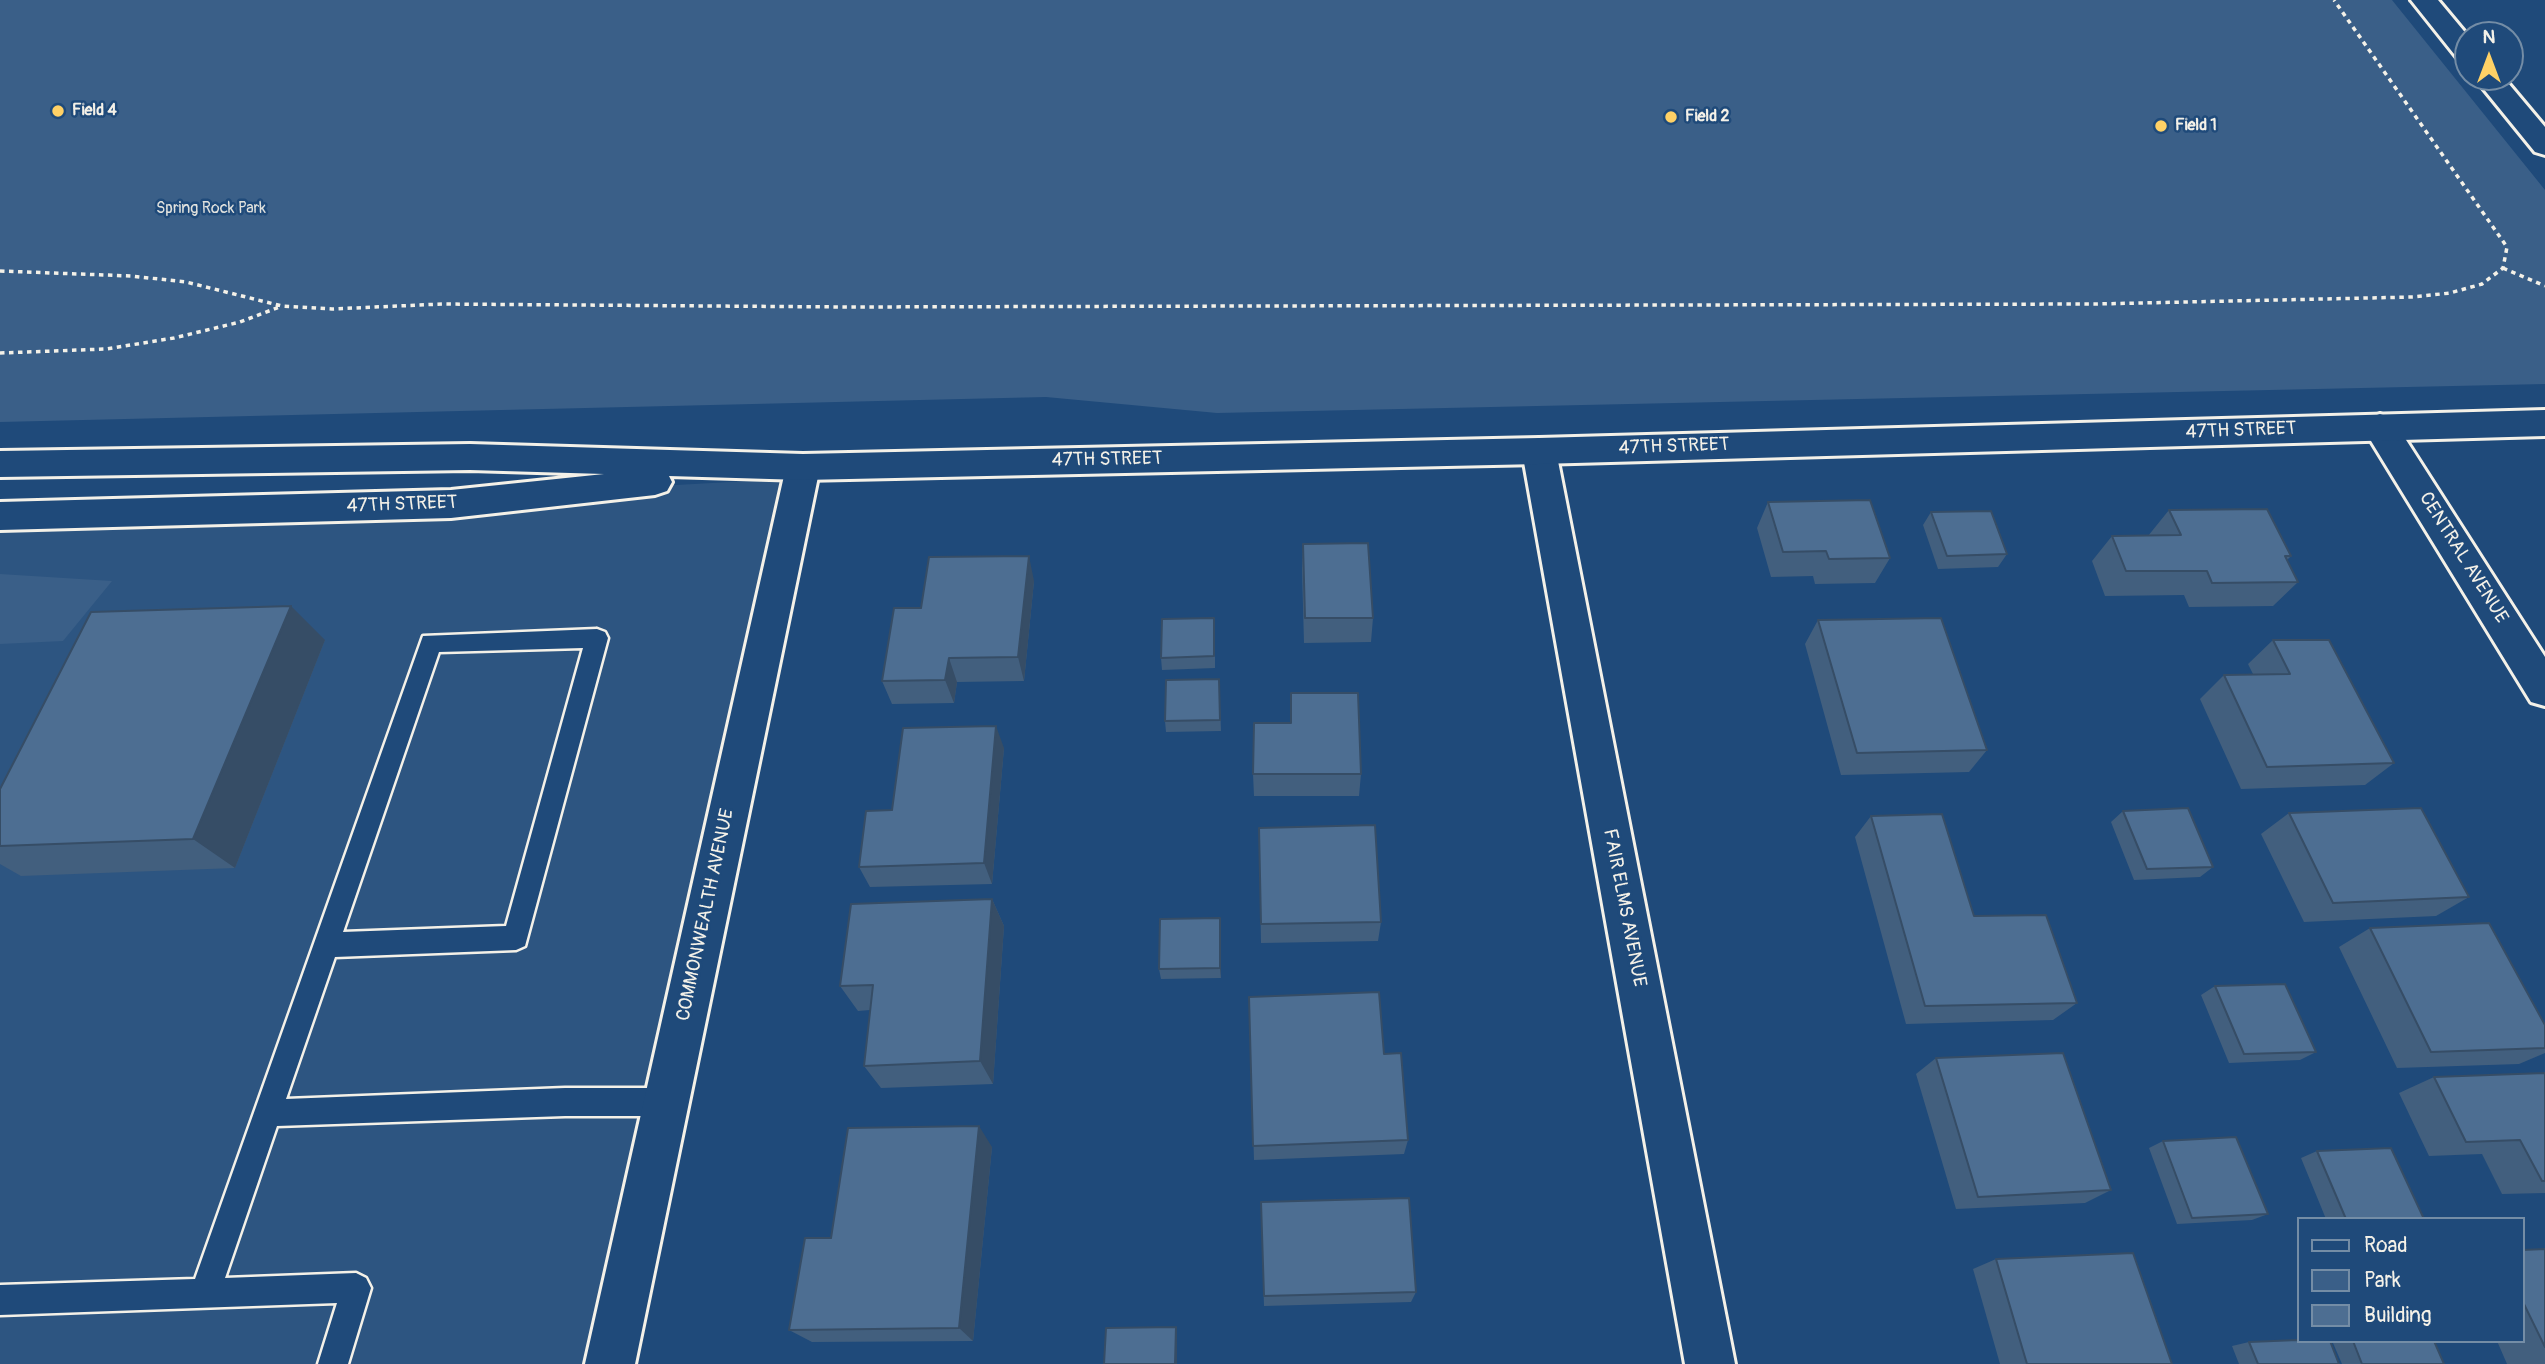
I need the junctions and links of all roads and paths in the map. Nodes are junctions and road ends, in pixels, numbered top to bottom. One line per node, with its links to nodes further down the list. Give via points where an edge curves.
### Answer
1 (2334, 0): 6 (path, via 2507,247)
2 (2424, 0): 3 (main road)
3 (2454, 36)
4 (2500, 91): 5 (main road)
5 (2545, 146)
6 (2503, 268): 8 (path); 9 (path, via 2482,284 2450,293 2280,301)
7 (0, 271): 9 (path, via 186,282)
8 (2545, 286)
9 (282, 306): 10 (path, via 174,338 106,349)
10 (0, 353)
11 (2545, 423): 12 (main road, 47TH STREET)
12 (2380, 427): 13 (main road, 47TH STREET); 17 (main road, CENTRAL AVENUE)
13 (1539, 451): 15 (main road, 47TH STREET); 25 (main road, FAIR ELMS AVENUE)
14 (0, 464): 15 (main road, 47TH STREET, via 470,457)
15 (803, 467): 16 (main road, 47TH STREET, via 451,504); 19 (main road, COMMONWEALTH AVENUE)
16 (0, 516)
17 (2545, 690)
18 (327, 945): 18 (lane, via 431,643 597,638 516,938); 20 (lane)
19 (666, 1102): 20 (lane); 24 (main road, COMMONWEALTH AVENUE)
20 (268, 1113): 21 (lane)
21 (205, 1293): 22 (lane); 23 (lane, via 356,1288)
22 (0, 1300)
23 (333, 1364)
24 (610, 1364)
25 (1710, 1364)

